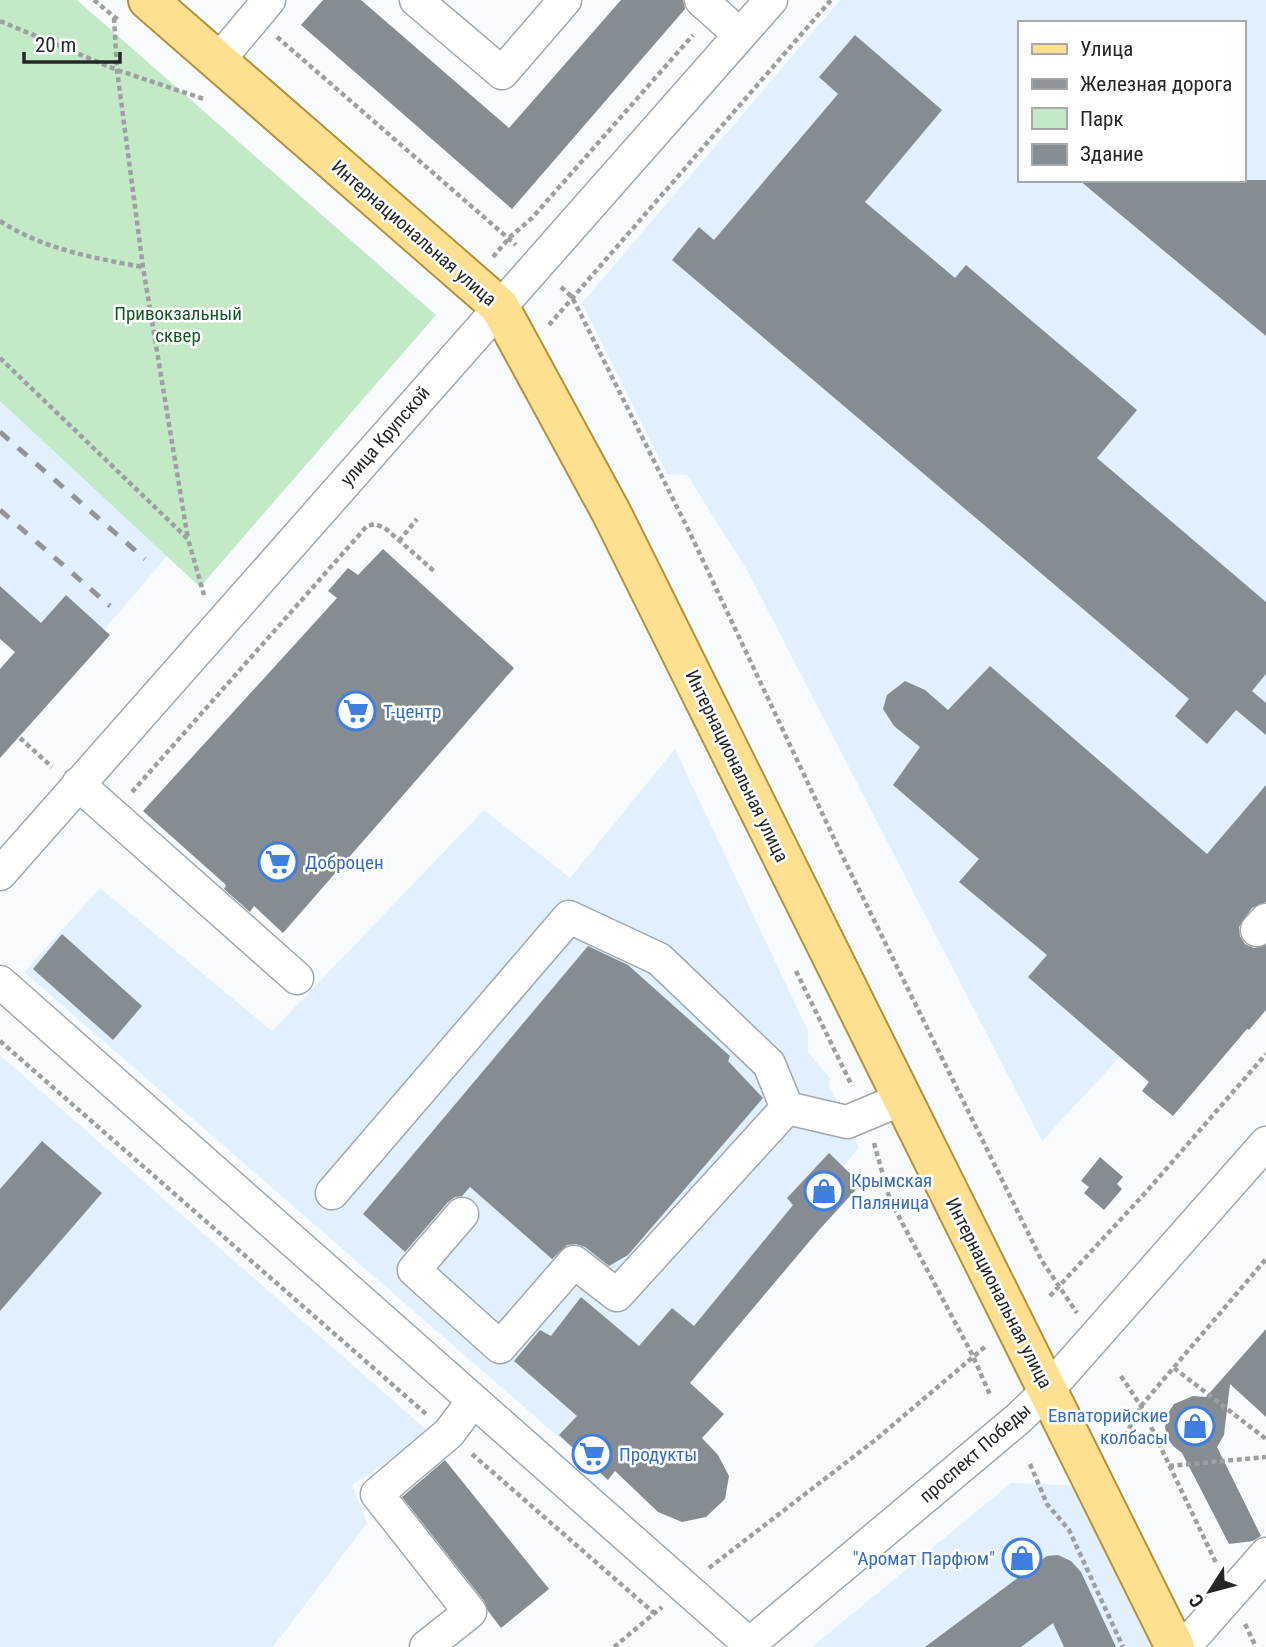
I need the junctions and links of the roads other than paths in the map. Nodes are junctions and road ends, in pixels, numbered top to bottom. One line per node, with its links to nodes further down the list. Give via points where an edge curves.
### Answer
1 (148, 0): 8 (main road, Интернациональная улица)
2 (269, 0): 8 (street)
3 (416, 0): 4 (street, via 502,73)
4 (565, 0)
5 (701, 0): 7 (street)
6 (771, 0): 7 (street, улица Крупской)
7 (740, 35): 9 (street, улица Крупской)
8 (218, 61): 9 (main road, Интернациональная улица)
9 (499, 306): 10 (street, улица Крупской); 14 (main road, Интернациональная улица, via 611,512)
10 (65, 776): 11 (street, улица Крупской); 12 (street)
11 (5, 859)
12 (297, 978)
13 (0, 982): 20 (street)
14 (902, 1099): 15 (street, via 846,1122); 19 (main road, Интернациональная улица)
15 (786, 1108): 17 (street, via 769,1064 659,959 569,917); 18 (street, via 617,1295 574,1262 500,1347 414,1270)
16 (1266, 1143): 19 (street, проспект Победы)
17 (332, 1193)
18 (463, 1214)
19 (1048, 1390): 22 (street, проспект Победы); 24 (main road, Интернациональная улица)
20 (472, 1401): 22 (street); 23 (street, via 449,1433 377,1494 470,1612)
21 (1266, 1554): 25 (street)
22 (748, 1646)
23 (426, 1647)
24 (1175, 1647)
25 (1184, 1647)

